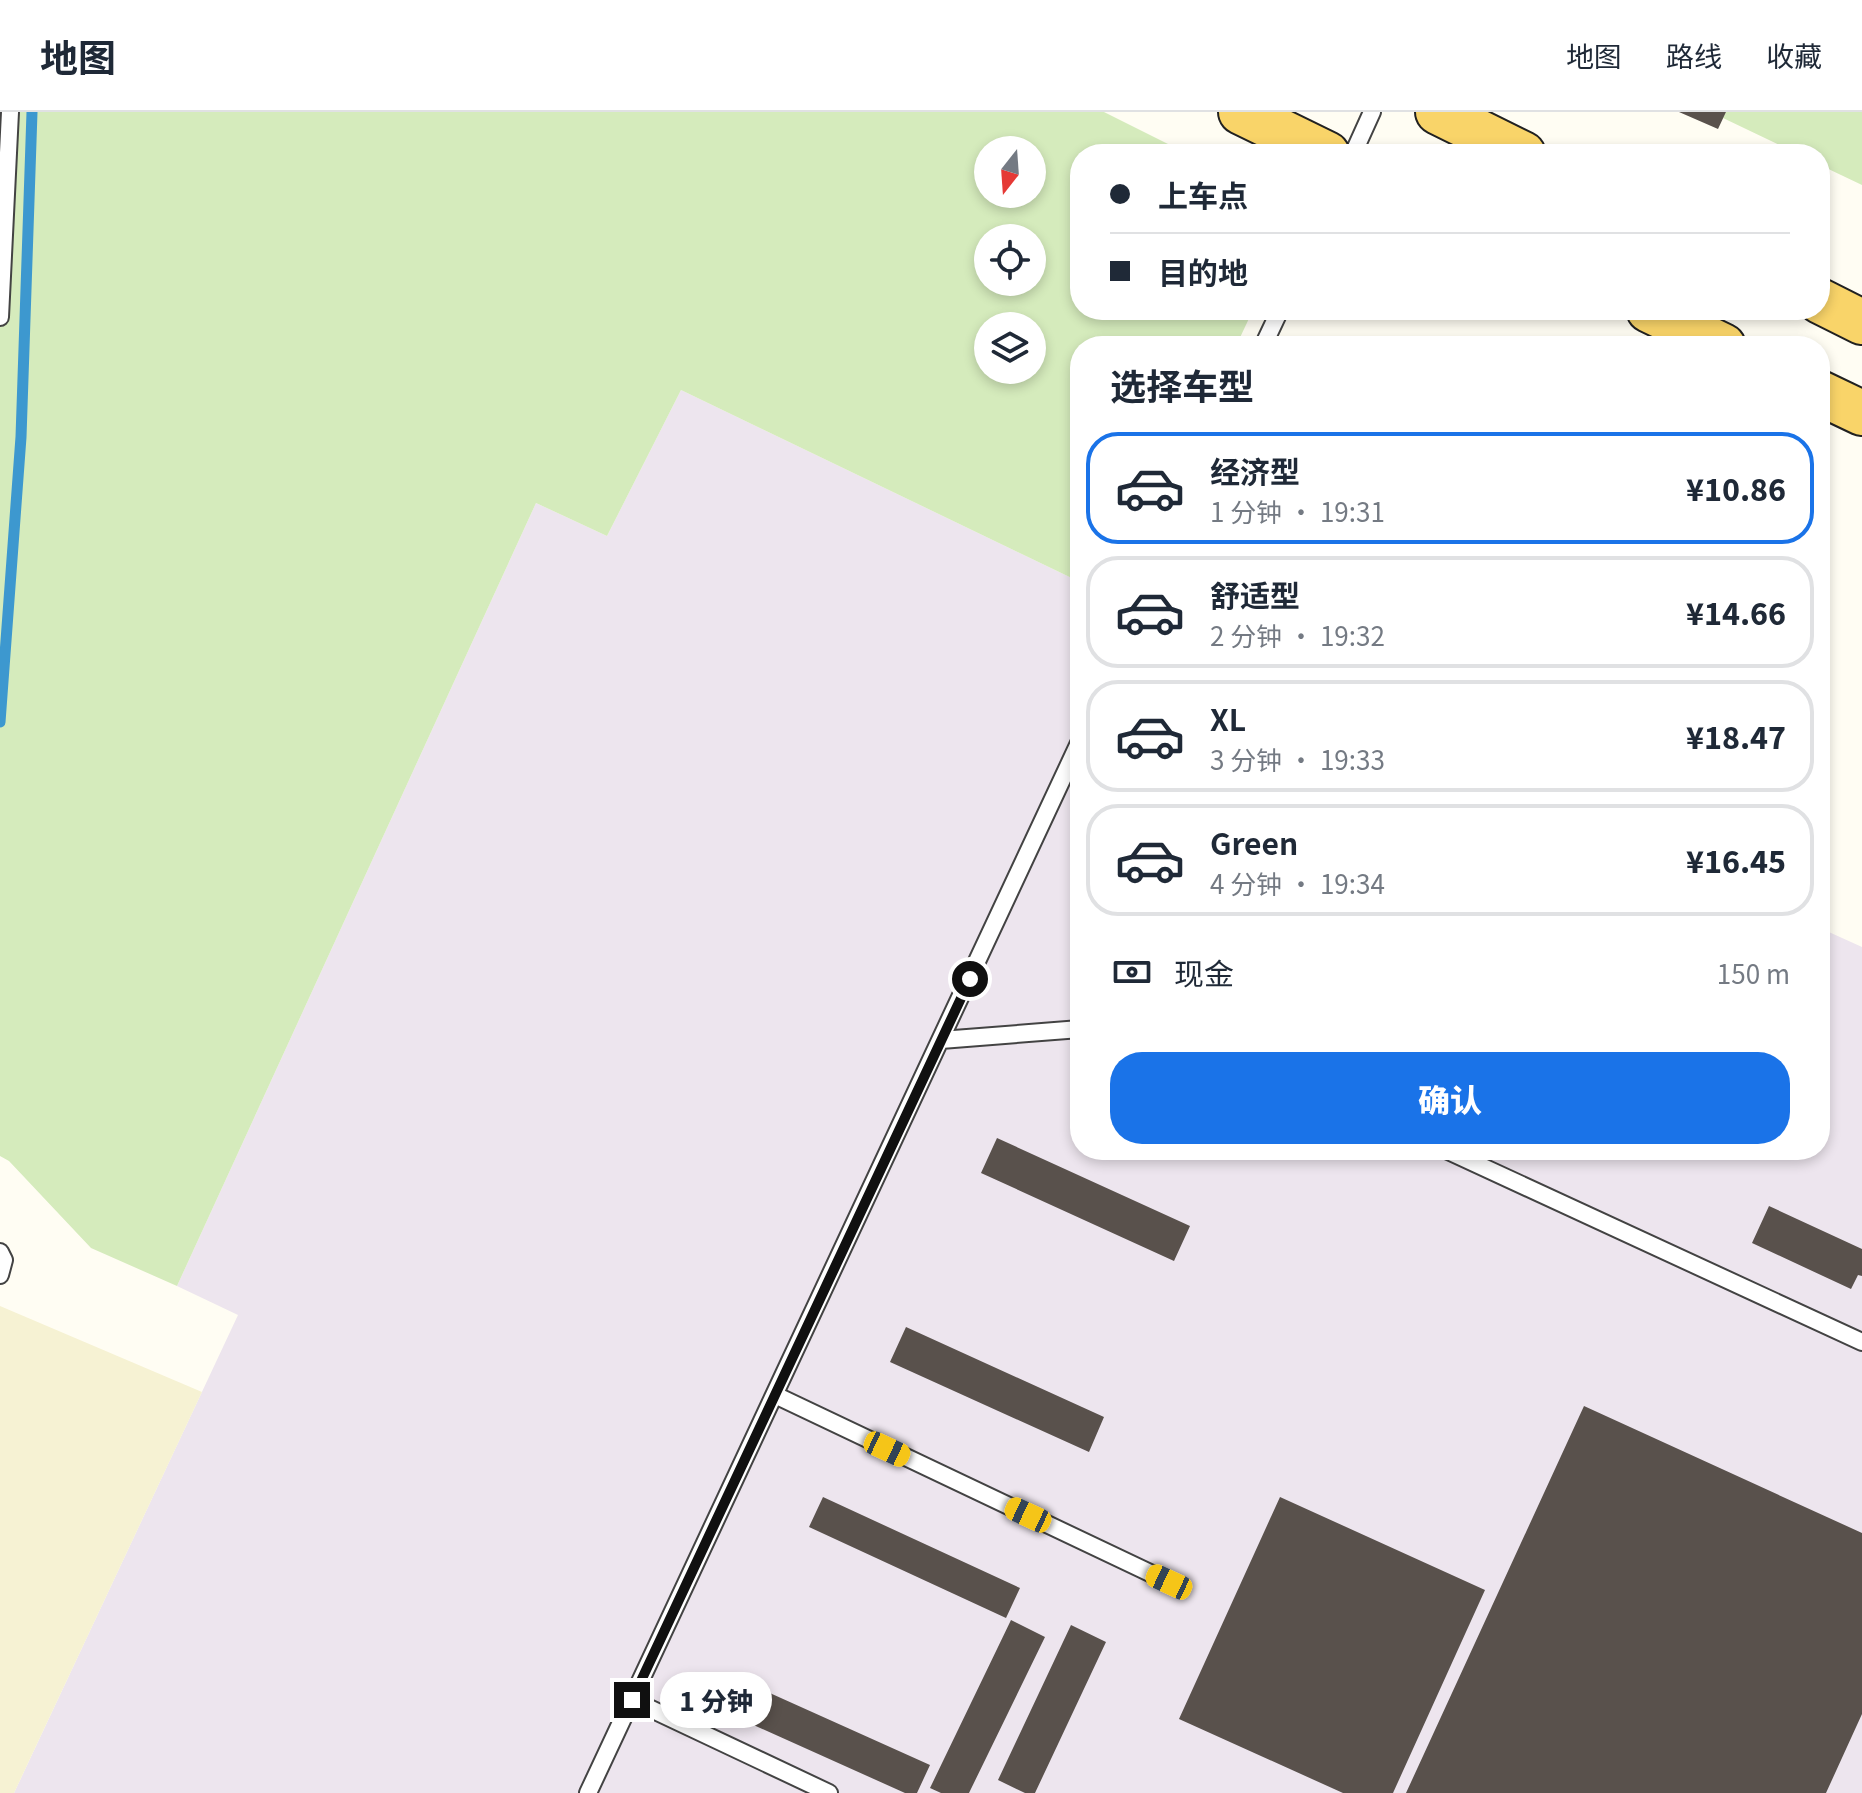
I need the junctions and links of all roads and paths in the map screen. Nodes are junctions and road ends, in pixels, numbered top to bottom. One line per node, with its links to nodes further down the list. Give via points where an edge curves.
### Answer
1 (10, 112): 9 (lane)
2 (1241, 112): 5 (main road)
3 (1372, 112): 6 (lane)
4 (1438, 112): 7 (main road)
5 (1307, 144)
6 (1358, 144)
7 (1503, 144)
8 (1830, 306): 11 (main road)
9 (0, 317)
10 (1670, 320): 12 (main road)
11 (1862, 322)
12 (1702, 336)
13 (1830, 398): 14 (main road)
14 (1862, 413)
15 (1070, 763): 17 (lane)
16 (1070, 1030): 17 (lane)
17 (941, 1040): 22 (lane)
18 (1468, 1160): 21 (lane)
19 (0, 1252): 20 (lane)
20 (0, 1275)
21 (1862, 1342)
22 (775, 1395): 23 (lane); 24 (lane)
23 (1169, 1582)
24 (632, 1700): 25 (lane); 26 (lane)
25 (588, 1793)
26 (829, 1793)

